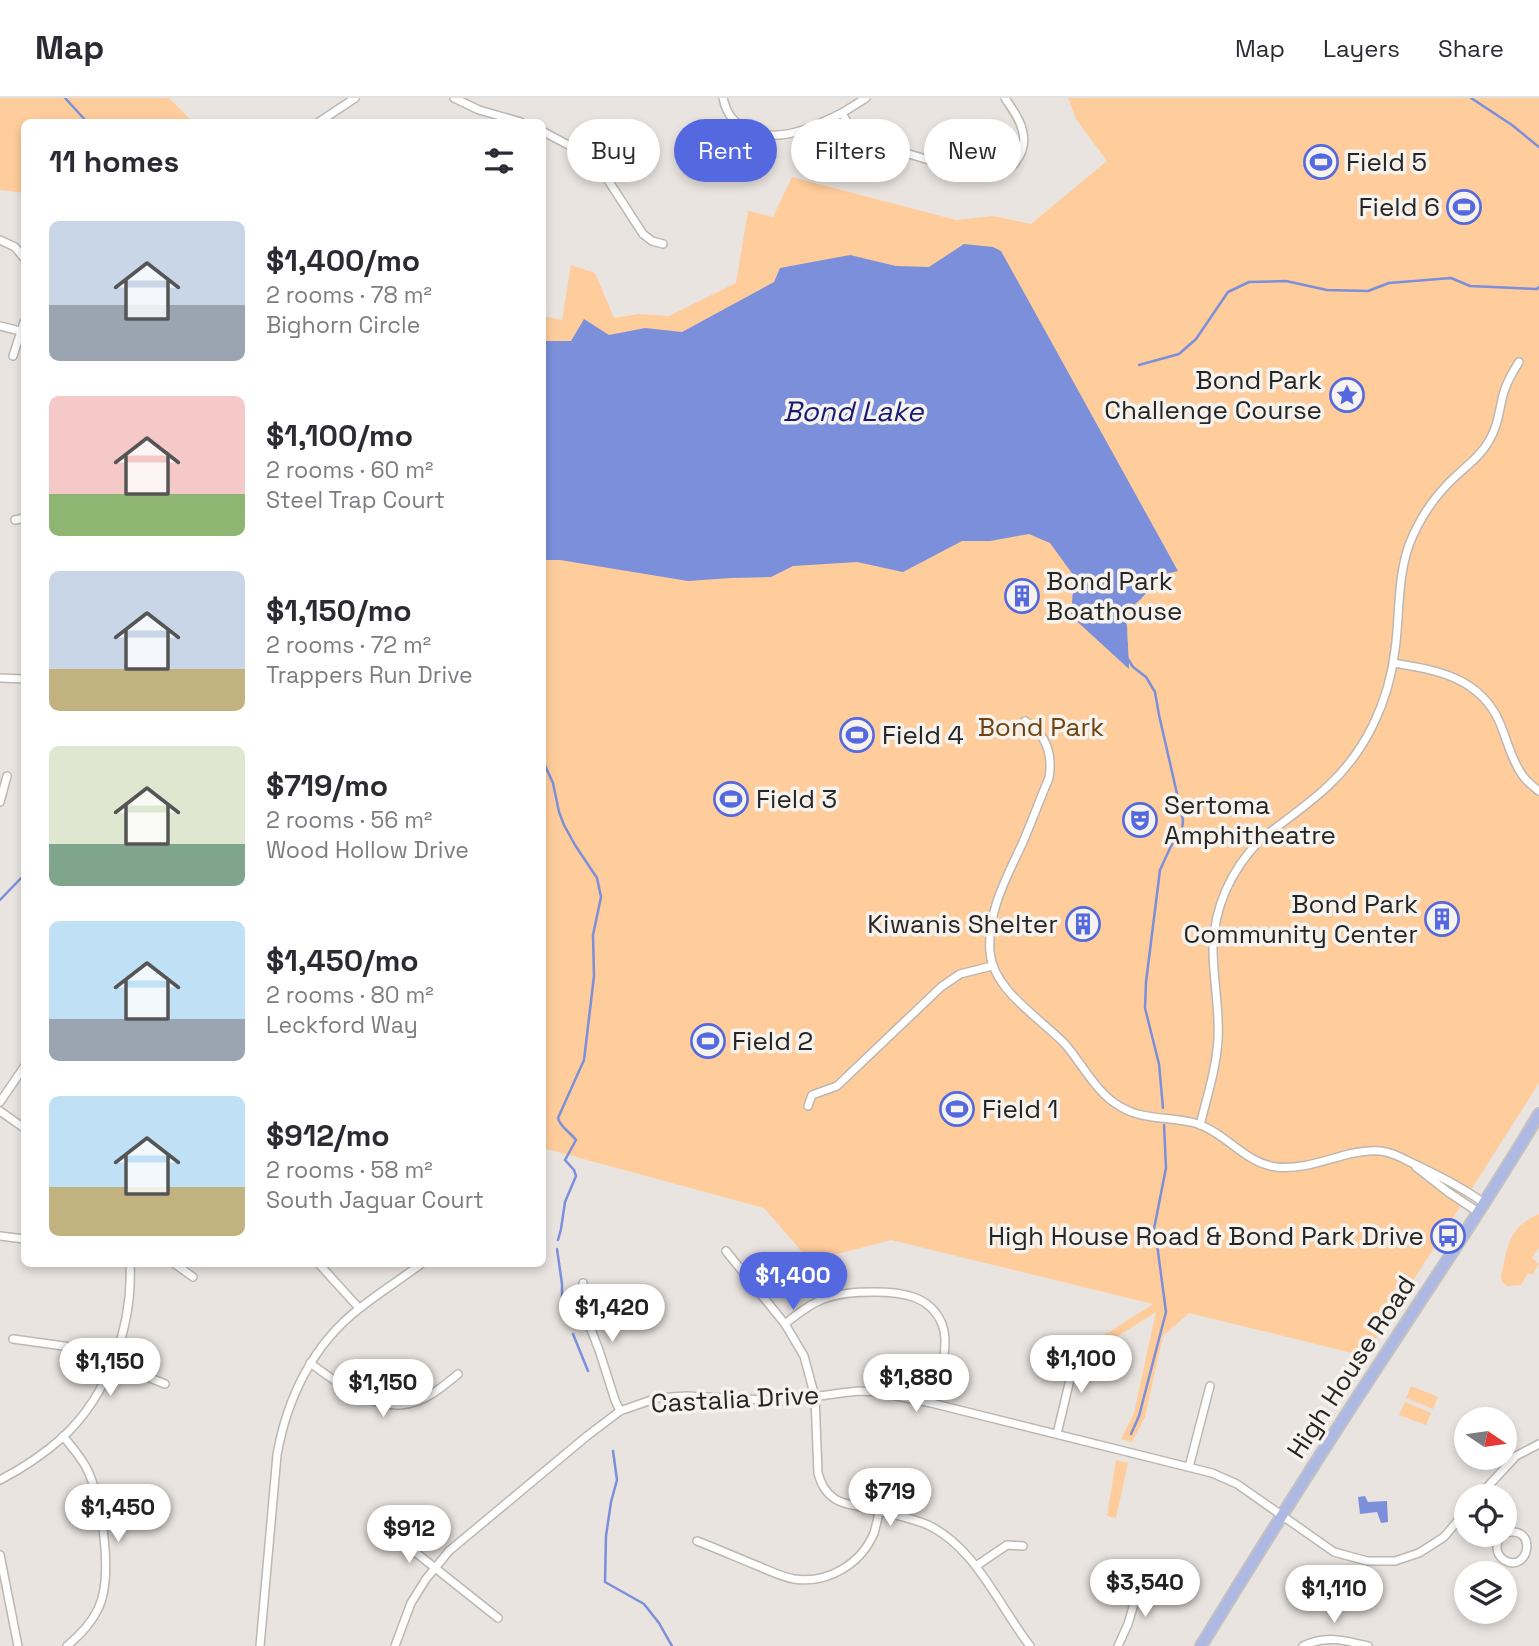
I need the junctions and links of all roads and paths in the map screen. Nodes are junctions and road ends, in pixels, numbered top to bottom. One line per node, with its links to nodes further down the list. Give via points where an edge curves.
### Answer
1 (355, 98): 7 (street)
2 (723, 98): 9 (street)
3 (866, 98): 6 (street)
4 (1005, 98): 6 (street, via 1022,127 1023,146 1017,162 990,176 863,140)
5 (458, 99): 8 (street)
6 (842, 113): 11 (street)
7 (324, 119)
8 (510, 119)
9 (732, 119)
10 (546, 133): 12 (street)
11 (777, 136)
12 (567, 145)
13 (609, 182): 15 (street, via 642,234)
14 (0, 240): 16 (street)
15 (663, 244)
16 (21, 254)
17 (0, 326): 18 (street)
18 (21, 331)
19 (21, 337): 20 (street)
20 (13, 356)
21 (1519, 362): 24 (street, via 1509,378 1491,438 1447,485 1409,544)
22 (21, 519): 23 (street)
23 (15, 520)
24 (1394, 663): 29 (street, via 1441,673 1471,686 1488,702 1512,757); 37 (street, via 1376,719 1354,757 1328,787 1252,848 1226,888 1213,949 1217,1049)
25 (0, 678): 26 (street)
26 (21, 679)
27 (1025, 722): 31 (street, via 1048,746 1051,768 995,905)
28 (8, 776): 30 (street)
29 (1539, 792)
30 (0, 802)
31 (992, 966): 34 (street, via 960,974 941,988 836,1086 812,1095); 37 (street, via 1012,994 1066,1045 1119,1107)
32 (21, 1071): 33 (street)
33 (0, 1102)
34 (808, 1106)
35 (0, 1111): 38 (street)
36 (1539, 1114): 39 (main road, High House Road)
37 (1200, 1125): 39 (street, via 1268,1166 1307,1165 1369,1150 1394,1154 1448,1192)
38 (21, 1126)
39 (1481, 1208): 70 (main road, High House Road)
40 (0, 1236): 41 (street)
41 (21, 1239)
42 (726, 1251): 50 (street)
43 (130, 1267): 53 (street, via 127,1315)
44 (180, 1267): 47 (street)
45 (322, 1267): 49 (street)
46 (417, 1267): 49 (street)
47 (193, 1276)
48 (583, 1283): 60 (street, via 580,1304)
49 (359, 1308): 54 (street)
50 (785, 1324): 58 (street, via 804,1356); 59 (street, via 810,1305 848,1293 894,1292 925,1302 942,1324 945,1342)
51 (13, 1339): 53 (street, via 71,1347)
52 (1077, 1350): 61 (street)
53 (112, 1362): 56 (street); 62 (street, via 91,1403)
54 (310, 1363): 55 (street, via 384,1405 417,1402); 83 (street, via 288,1407 277,1455)
55 (458, 1374)
56 (164, 1384)
57 (1210, 1386): 64 (street)
58 (815, 1396): 59 (street, Castalia Drive, via 868,1392); 60 (street, Castalia Drive, via 777,1401 672,1396); 69 (street, via 820,1482 842,1502)
59 (932, 1403): 61 (street, Castalia Drive)
60 (620, 1411): 78 (street, Castalia Drive, via 449,1551)
61 (1057, 1434): 64 (street, Castalia Drive)
62 (63, 1436): 65 (street); 68 (street, via 86,1468)
63 (1539, 1444): 66 (street, via 1516,1456)
64 (1189, 1467): 70 (street, Castalia Drive, via 1237,1484)
65 (0, 1480)
66 (1490, 1484)
67 (140, 1491): 68 (street)
68 (98, 1499): 82 (street, via 105,1560 103,1595 84,1631)
69 (880, 1511): 74 (street, via 874,1533 855,1560 834,1574 808,1580 786,1577); 77 (street, via 943,1533)
70 (1282, 1516): 71 (street, Castalia Drive, via 1334,1552 1367,1561 1395,1561 1419,1553); 87 (main road, High House Road)
71 (1454, 1525)
72 (1501, 1535): 72 (street, via 1497,1551 1503,1559 1522,1559 1526,1540 1514,1531)
73 (400, 1540): 78 (street)
74 (697, 1541)
75 (1023, 1546): 77 (street, via 1007,1545)
76 (0, 1555): 81 (street)
77 (976, 1566): 85 (street)
78 (435, 1569): 80 (street); 84 (street, Castalia Drive, via 411,1603)
79 (1141, 1580): 86 (street)
80 (498, 1618)
81 (18, 1646)
82 (67, 1646)
83 (260, 1646)
84 (395, 1646)
85 (1030, 1646)
86 (1118, 1646)
87 (1201, 1646)
88 (1303, 1646): 89 (street, via 1332,1639)
89 (1368, 1646)

